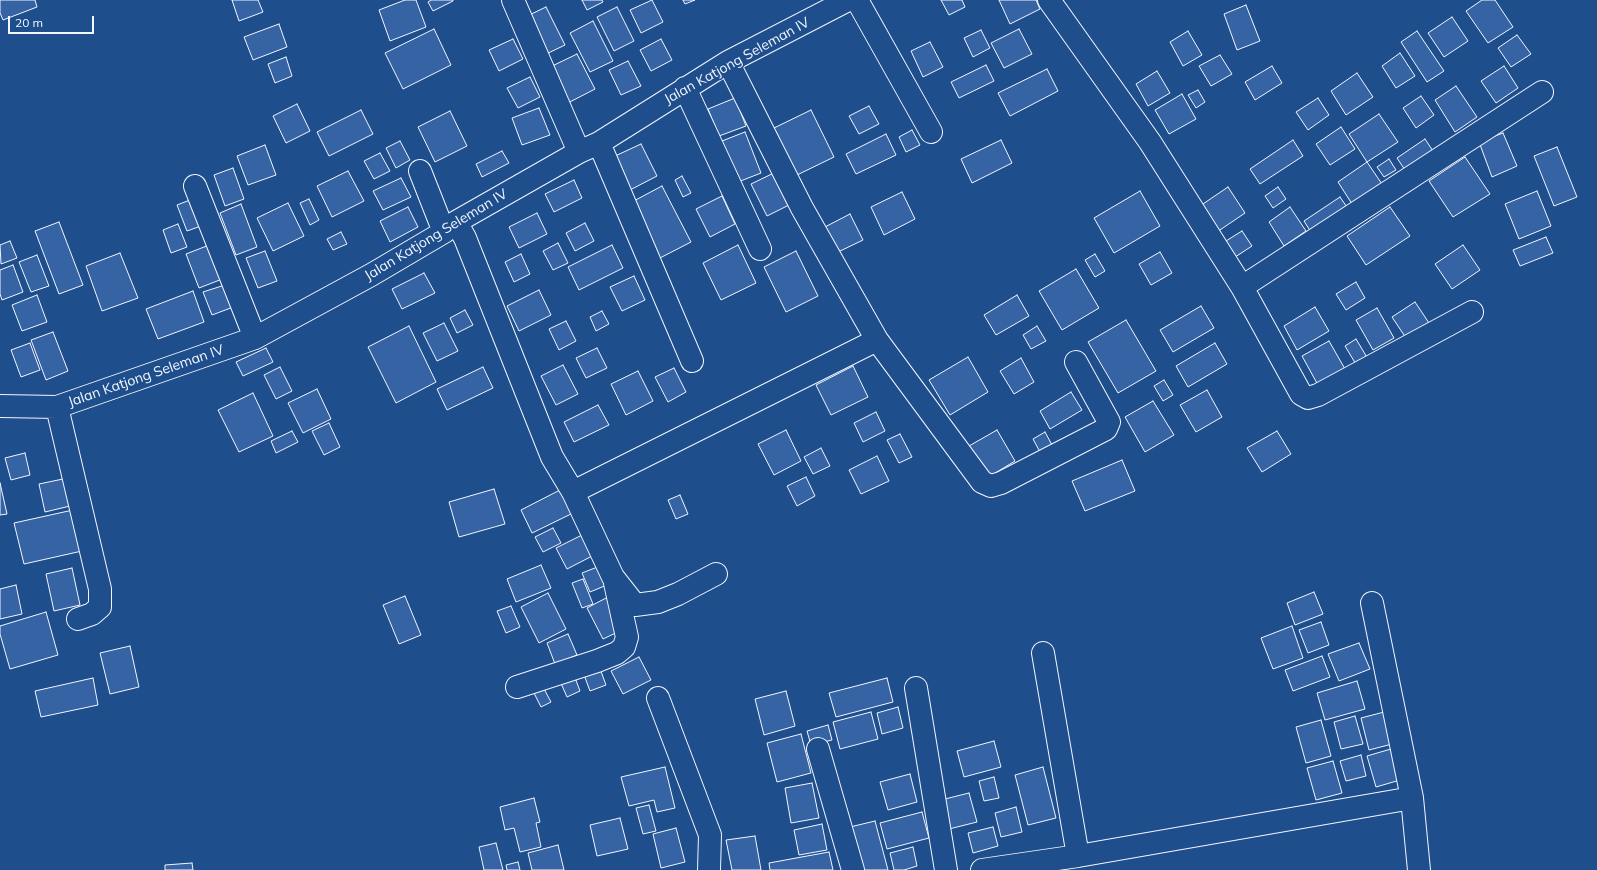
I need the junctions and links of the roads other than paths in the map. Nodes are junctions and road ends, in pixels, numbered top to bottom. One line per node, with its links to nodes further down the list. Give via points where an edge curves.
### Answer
1 (513, 0): 9 (street)
2 (848, 0): 5 (street, Jalan Katjong Seleman IV)
3 (857, 0): 8 (street)
4 (1049, 0): 14 (street, via 1150,142)
5 (728, 62): 6 (street, Jalan Katjong Seleman IV); 17 (street, via 802,208)
6 (685, 88): 9 (street, Jalan Katjong Seleman IV); 13 (street)
7 (1542, 92): 14 (street)
8 (931, 132)
9 (589, 148): 12 (street, Jalan Katjong Seleman IV); 18 (street)
10 (420, 171): 12 (street)
11 (195, 186): 16 (street)
12 (450, 227): 16 (street, Jalan Katjong Seleman IV); 22 (street, via 465,238 540,429 552,457)
13 (760, 249)
14 (1242, 287): 15 (street, via 1301,394 1308,398)
15 (1472, 312)
16 (255, 338): 21 (street, Jalan Katjong Seleman IV)
17 (877, 340): 19 (street, via 982,482 990,486 1001,483 1106,430 1109,422); 22 (street)
18 (692, 361)
19 (1076, 362)
20 (0, 406): 21 (street, Jalan Katjong Seleman IV)
21 (57, 407): 26 (street, via 100,589 100,606 92,614)
22 (573, 492): 24 (street)
23 (716, 574): 24 (street, via 658,602 635,605)
24 (613, 577): 28 (street, via 627,637 624,647 617,653 597,661)
25 (1372, 603): 32 (street)
26 (78, 619)
27 (1043, 653): 33 (street)
28 (517, 687)
29 (916, 688): 36 (street)
30 (658, 698): 34 (street, via 710,835)
31 (818, 749): 35 (street)
32 (1412, 798): 33 (street); 38 (street)
33 (1078, 856): 37 (street)
34 (710, 870)
35 (853, 870)
36 (946, 870)
37 (982, 870)
38 (1419, 870)

